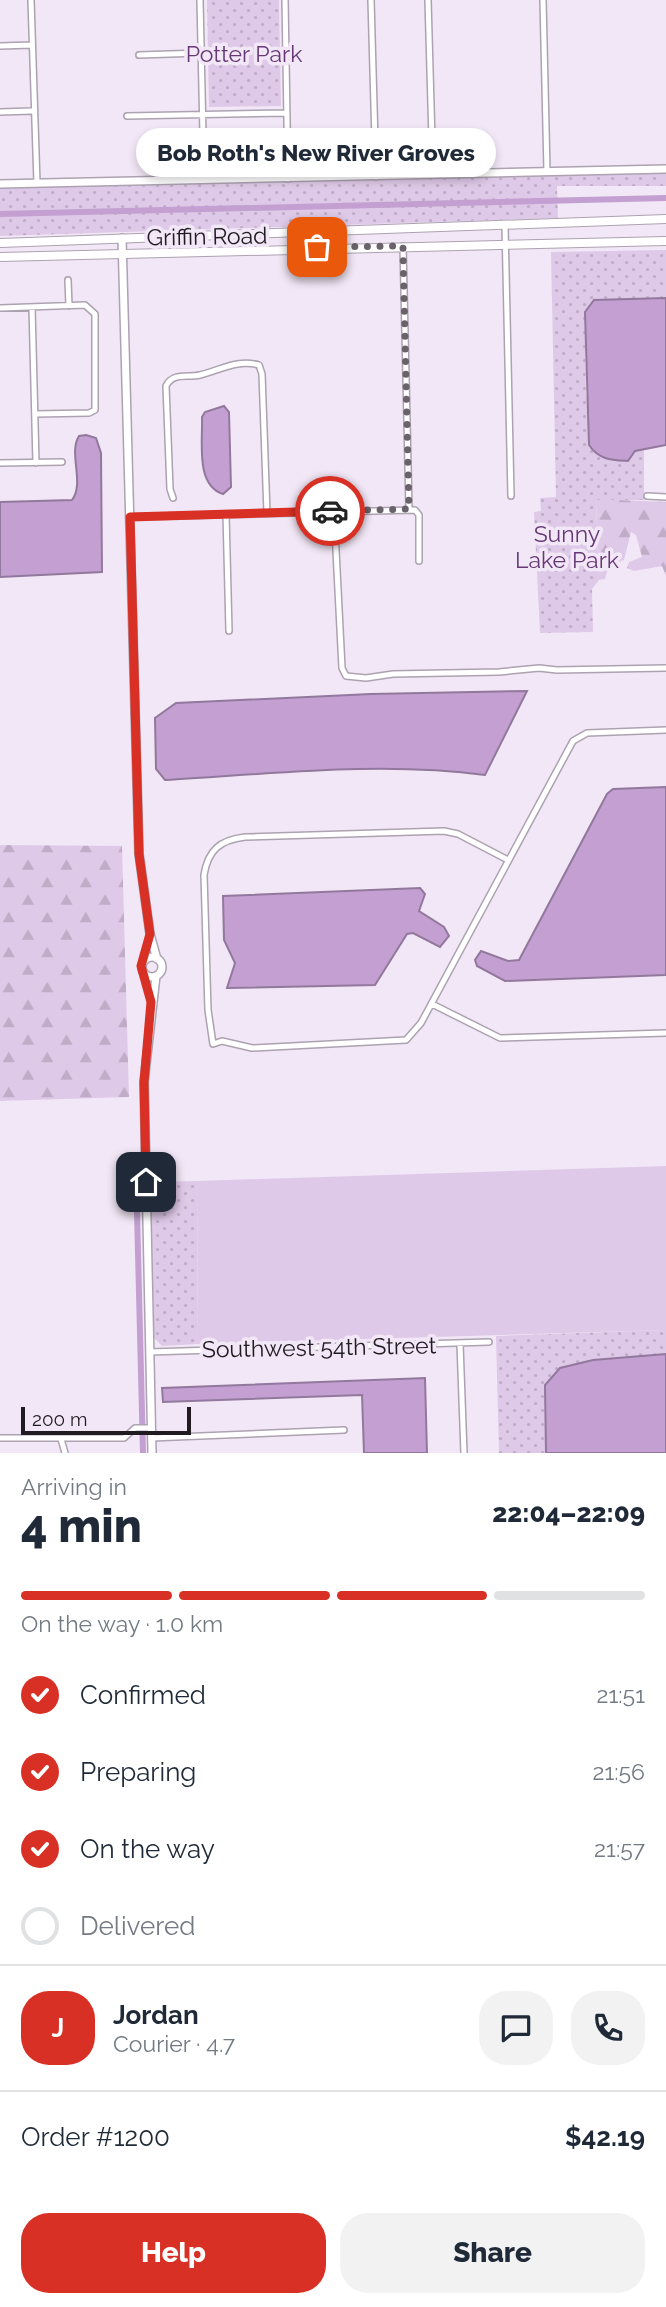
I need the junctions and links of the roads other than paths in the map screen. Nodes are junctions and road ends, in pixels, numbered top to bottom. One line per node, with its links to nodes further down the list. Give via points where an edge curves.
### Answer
1 (31, 0): 7 (street)
2 (200, 0): 9 (street)
3 (285, 0): 13 (street)
4 (371, 0): 19 (street)
5 (428, 0): 18 (street)
6 (542, 0): 17 (street)
7 (32, 45): 8 (street); 11 (street)
8 (0, 46)
9 (201, 53): 10 (street); 14 (street)
10 (139, 55)
11 (32, 111): 12 (street); 22 (street)
12 (0, 112)
13 (286, 113): 14 (street); 20 (street)
14 (203, 115): 15 (street); 21 (street)
15 (127, 116)
16 (666, 169): 17 (street)
17 (547, 171): 18 (street)
18 (433, 175): 19 (street)
19 (376, 177): 20 (street)
20 (288, 179): 21 (street)
21 (204, 180): 22 (street)
22 (37, 183): 23 (street)
23 (0, 184)
24 (666, 219): 25 (main road, Griffin Road)
25 (655, 220): 26 (main road, Griffin Road); 27 (main road)
26 (505, 226): 28 (main road, Griffin Road); 32 (street)
27 (666, 227)
28 (320, 233): 29 (main road, Griffin Road); 36 (main road, via 298,240)
29 (284, 234): 30 (main road, Griffin Road); 35 (main road, via 278,244)
30 (122, 238): 33 (main road, Griffin Road); 37 (street)
31 (666, 240): 32 (main road, Griffin Road)
32 (505, 244): 34 (main road, Griffin Road); 47 (street)
33 (0, 246)
34 (403, 246): 36 (main road, Griffin Road); 51 (street)
35 (267, 248): 36 (main road, Griffin Road); 37 (main road, Griffin Road)
36 (292, 248)
37 (122, 252): 38 (main road, Griffin Road); 55 (street)
38 (0, 257)
39 (68, 280): 40 (street)
40 (69, 306): 41 (street); 43 (street, via 92,308 95,410)
41 (32, 307): 42 (street); 43 (street)
42 (0, 308)
43 (36, 414): 46 (street)
44 (62, 462): 46 (street)
45 (0, 463): 46 (street)
46 (36, 463)
47 (511, 496)
48 (647, 496): 49 (street)
49 (666, 497)
50 (173, 498): 53 (street, via 166,386 176,376 197,376 224,365 249,363 259,365 262,374)
51 (409, 509): 52 (street); 56 (street, via 419,515)
52 (334, 511): 53 (street); 58 (street, via 346,676)
53 (267, 513): 54 (street)
54 (226, 514): 55 (street); 57 (street)
55 (130, 517): 61 (street, via 139,854)
56 (419, 561)
57 (229, 631)
58 (666, 668)
59 (666, 730): 60 (street, via 587,733 572,741)
60 (508, 860): 67 (street); 67 (street, via 444,831 235,838 219,844 209,855 205,887 213,1044 222,1041 252,1048 399,1042 417,1030)
61 (150, 934): 62 (street); 63 (street)
62 (157, 959): 63 (street); 65 (street, via 162,968)
63 (144, 960): 64 (street)
64 (145, 976): 65 (street); 66 (street)
65 (156, 976): 66 (street)
66 (151, 1002): 71 (street, via 144,1082)
67 (432, 1004): 68 (street, via 500,1038)
68 (666, 1033)
69 (489, 1342): 70 (street, Southwest 54th Street)
70 (460, 1344): 71 (street, Southwest 54th Street); 79 (street)
71 (149, 1352): 72 (street)
72 (151, 1428): 75 (street); 76 (street, via 135,1428 124,1438)
73 (344, 1430): 75 (street)
74 (0, 1438): 76 (street)
75 (152, 1438): 78 (street)
76 (61, 1439): 77 (street)
77 (65, 1453)
78 (152, 1453)
79 (464, 1453)

